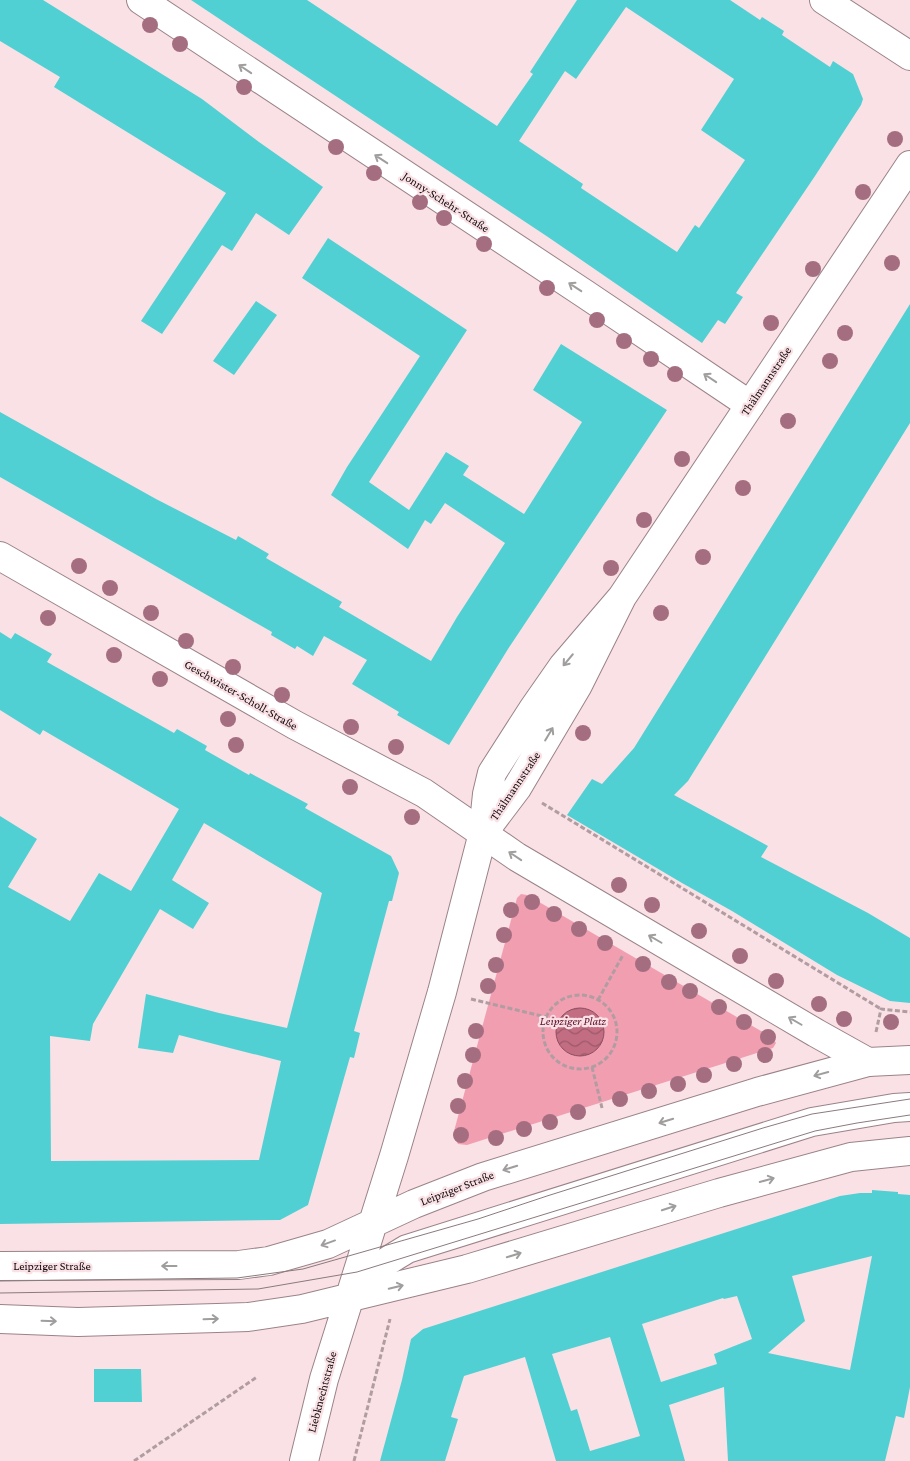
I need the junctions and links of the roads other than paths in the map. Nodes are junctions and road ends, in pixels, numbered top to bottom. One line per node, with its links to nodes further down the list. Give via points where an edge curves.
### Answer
1 (141, 0): 5 (street, Jonny-Schehr-Straße, one-way to 1)
2 (824, 0): 3 (street)
3 (910, 56)
4 (910, 165): 5 (street, Thälmannstraße)
5 (750, 405): 7 (street, Thälmannstraße)
6 (0, 556): 8 (street, Geschwister-Scholl-Straße, via 295,725 424,793)
7 (622, 597): 8 (street, Thälmannstraße, one-way to 7, via 517,788 578,685); 8 (street, Thälmannstraße, one-way to 8, via 563,666 492,773)
8 (483, 833): 10 (street, one-way to 8, via 516,857); 13 (street, via 442,992)
9 (910, 1060): 10 (street, Leipziger Straße)
10 (868, 1062): 13 (street, Leipziger Straße, one-way to 13, via 757,1092 483,1177)
11 (910, 1107): 15 (street, via 812,1122 406,1249 379,1265)
12 (910, 1150): 15 (street, one-way to 12, via 467,1269 851,1157)
13 (373, 1224): 14 (street, Leipziger Straße, one-way to 14, via 328,1244 269,1261 239,1265); 15 (street)
14 (0, 1266)
15 (349, 1299): 16 (street, one-way to 15, via 78,1322 248,1317); 17 (street, Liebknechtstraße, via 324,1379)
16 (0, 1319)
17 (304, 1461)

